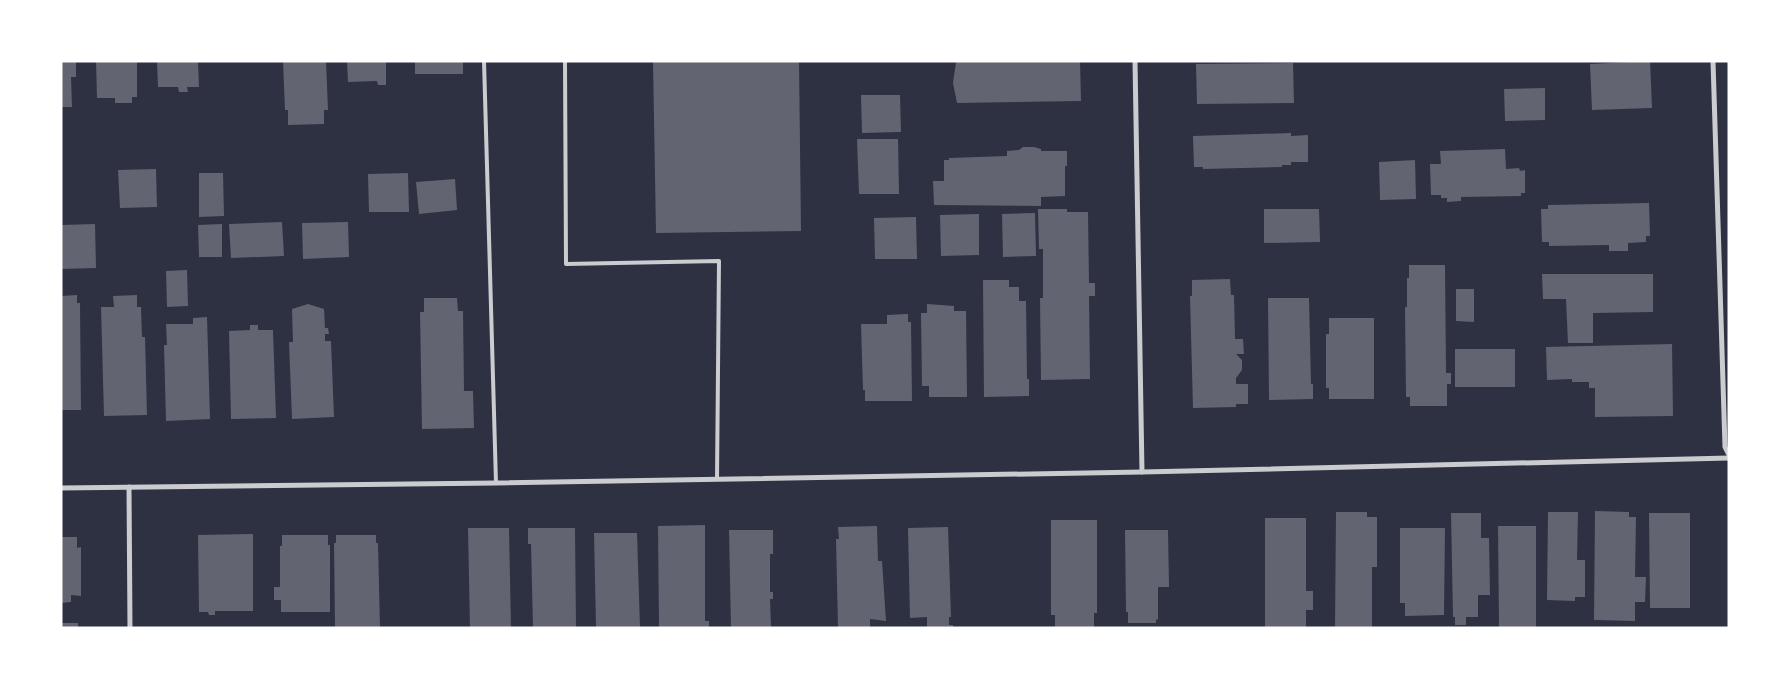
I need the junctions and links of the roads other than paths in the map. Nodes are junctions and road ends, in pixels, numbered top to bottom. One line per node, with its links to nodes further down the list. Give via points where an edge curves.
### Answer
1 (484, 61): 8 (lane)
2 (565, 61): 7 (lane, via 566,264 719,261)
3 (1135, 61): 6 (street)
4 (1713, 61): 5 (street, via 1725,448)
5 (1729, 456): 6 (street)
6 (1142, 472): 7 (street)
7 (717, 479): 8 (street)
8 (496, 483): 9 (street)
9 (129, 487): 10 (street); 11 (street)
10 (61, 488)
11 (130, 628)

